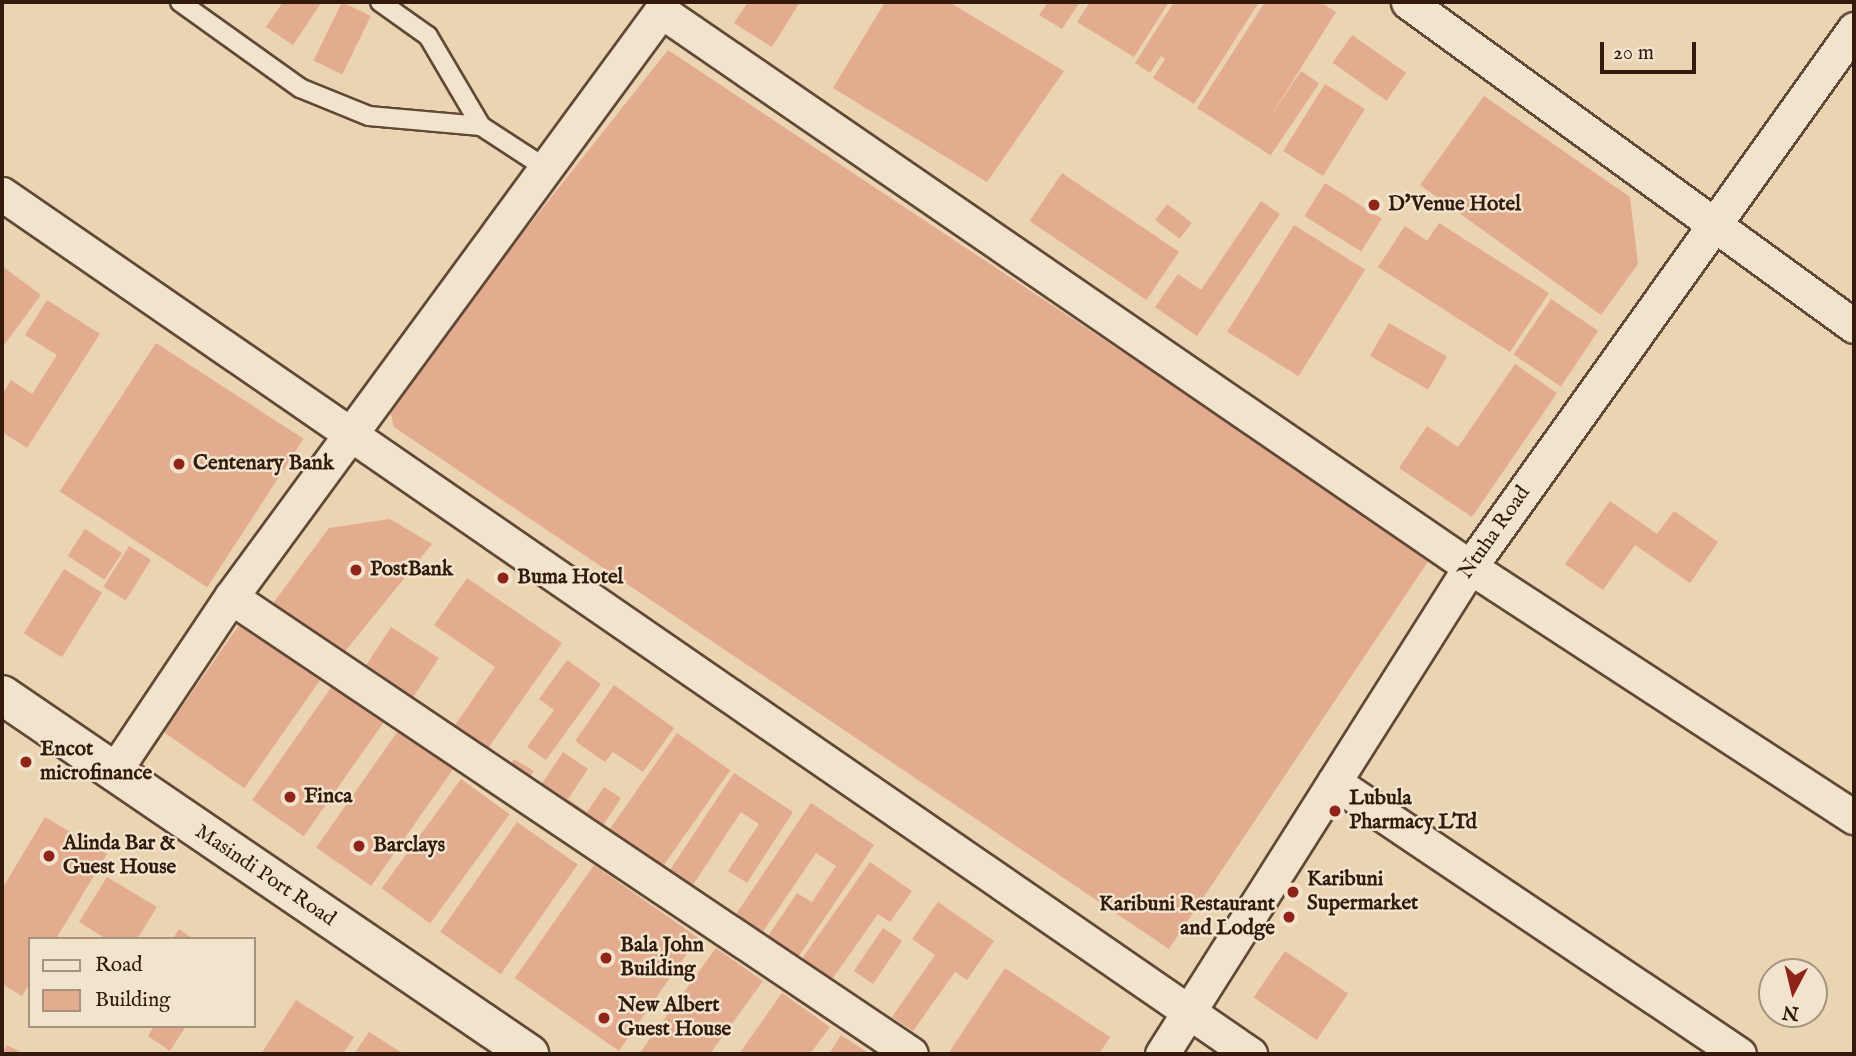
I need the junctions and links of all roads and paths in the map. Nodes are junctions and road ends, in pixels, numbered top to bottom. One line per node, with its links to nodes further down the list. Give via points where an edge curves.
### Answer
1 (180, 2): 6 (lane, via 300,88 357,112)
2 (380, 2): 6 (lane, via 428,36)
3 (1408, 2): 9 (street, via 1609,142)
4 (664, 6): 7 (street); 12 (street)
5 (1854, 29): 9 (street, Ntuha Road)
6 (481, 126): 7 (lane)
7 (547, 169): 11 (street)
8 (2, 194): 11 (street)
9 (1716, 230): 10 (street); 12 (street, Ntuha Road)
10 (1854, 326)
11 (349, 437): 13 (street); 18 (street)
12 (1470, 567): 16 (street, Ntuha Road); 17 (street)
13 (231, 597): 15 (street); 20 (street)
14 (2, 695): 15 (main road, Masindi Port Road)
15 (113, 773): 19 (main road, Masindi Port Road)
16 (1334, 782): 18 (street, Ntuha Road); 23 (street)
17 (1854, 817)
18 (1191, 1014): 21 (street, Ntuha Road); 22 (street)
19 (529, 1054)
20 (911, 1054)
21 (1162, 1054)
22 (1250, 1054)
23 (1738, 1054)

